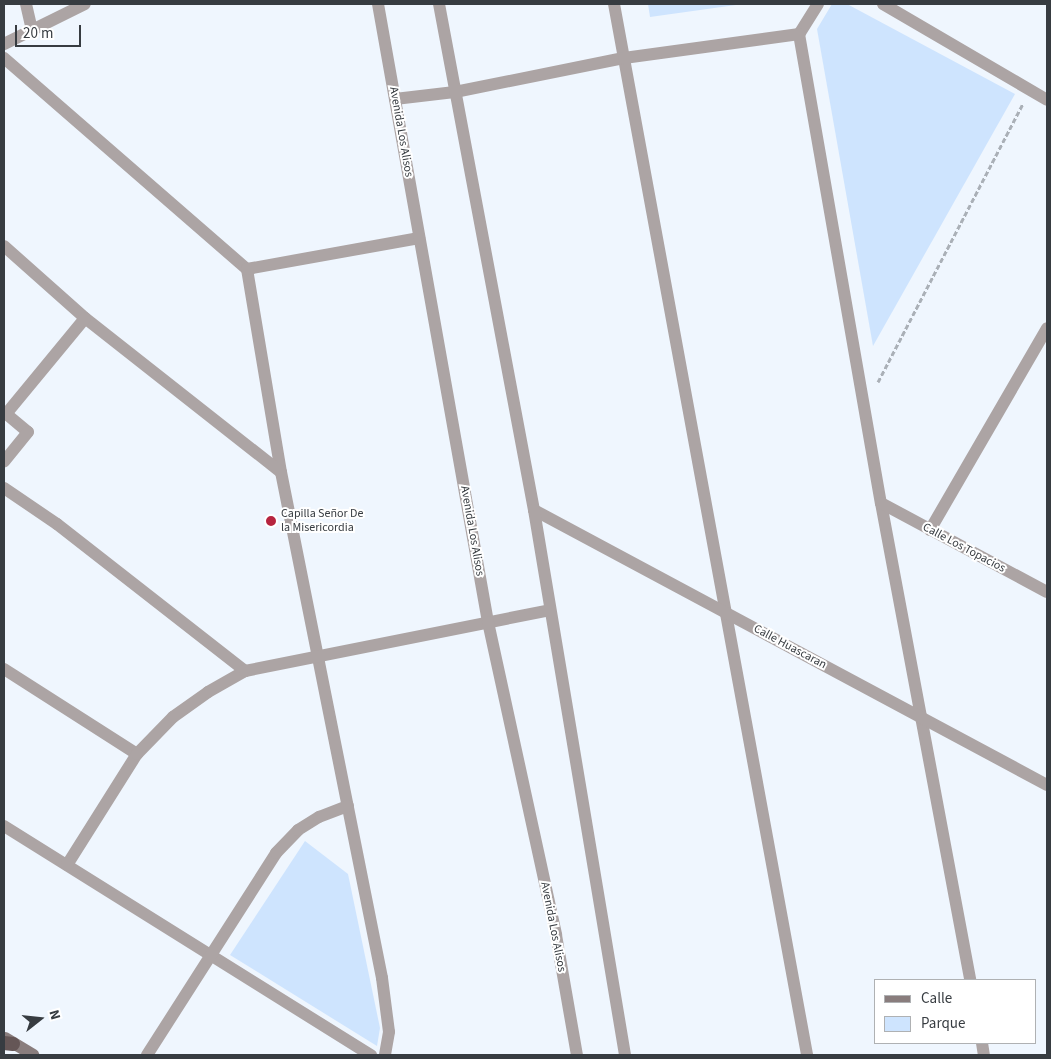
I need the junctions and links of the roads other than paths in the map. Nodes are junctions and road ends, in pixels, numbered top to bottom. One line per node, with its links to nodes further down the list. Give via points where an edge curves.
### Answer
1 (26, 4): 8 (street)
2 (85, 4): 8 (street)
3 (378, 4): 14 (street, Avenida Los Alisos)
4 (439, 4): 13 (street)
5 (614, 4): 12 (street)
6 (818, 4): 9 (street)
7 (883, 4): 15 (street)
8 (32, 30): 10 (street)
9 (799, 34): 12 (street); 25 (street)
10 (4, 44)
11 (4, 58): 18 (street)
12 (624, 58): 13 (street); 30 (street)
13 (455, 92): 14 (street); 26 (street)
14 (395, 99): 16 (street, Avenida Los Alisos)
15 (1047, 100)
16 (419, 238): 18 (street); 31 (street, Avenida Los Alisos)
17 (4, 246): 19 (street)
18 (247, 269): 23 (street)
19 (85, 318): 21 (street); 23 (street)
20 (1047, 328): 27 (street)
21 (5, 413): 22 (street, via 28,432)
22 (4, 462)
23 (281, 472): 32 (street)
24 (4, 488): 34 (street, via 57,524)
25 (882, 503): 27 (street, Calle Los Topacios); 35 (street)
26 (534, 510): 29 (street); 30 (street, Calle Huascaran)
27 (930, 530): 28 (street, Calle Los Topacios)
28 (1047, 592)
29 (550, 610): 31 (street); 49 (street)
30 (728, 614): 35 (street, Calle Huascaran); 50 (street)
31 (488, 622): 32 (street); 48 (street, Avenida Los Alisos, via 556,935)
32 (317, 655): 34 (street); 38 (street)
33 (4, 669): 36 (street)
34 (245, 671): 36 (street, via 173,717)
35 (922, 717): 37 (street, Calle Huascaran); 42 (street)
36 (138, 754): 40 (street)
37 (1047, 785)
38 (348, 806): 41 (street, via 319,817 298,830 276,853); 47 (street, via 382,978 389,1032)
39 (4, 826): 40 (street)
40 (68, 865): 41 (street)
41 (211, 955): 45 (street); 46 (street)
42 (970, 979)
43 (7, 1042): 44 (main road)
44 (33, 1055)
45 (146, 1055)
46 (371, 1055)
47 (385, 1055)
48 (577, 1055)
49 (625, 1055)
50 (807, 1055)

